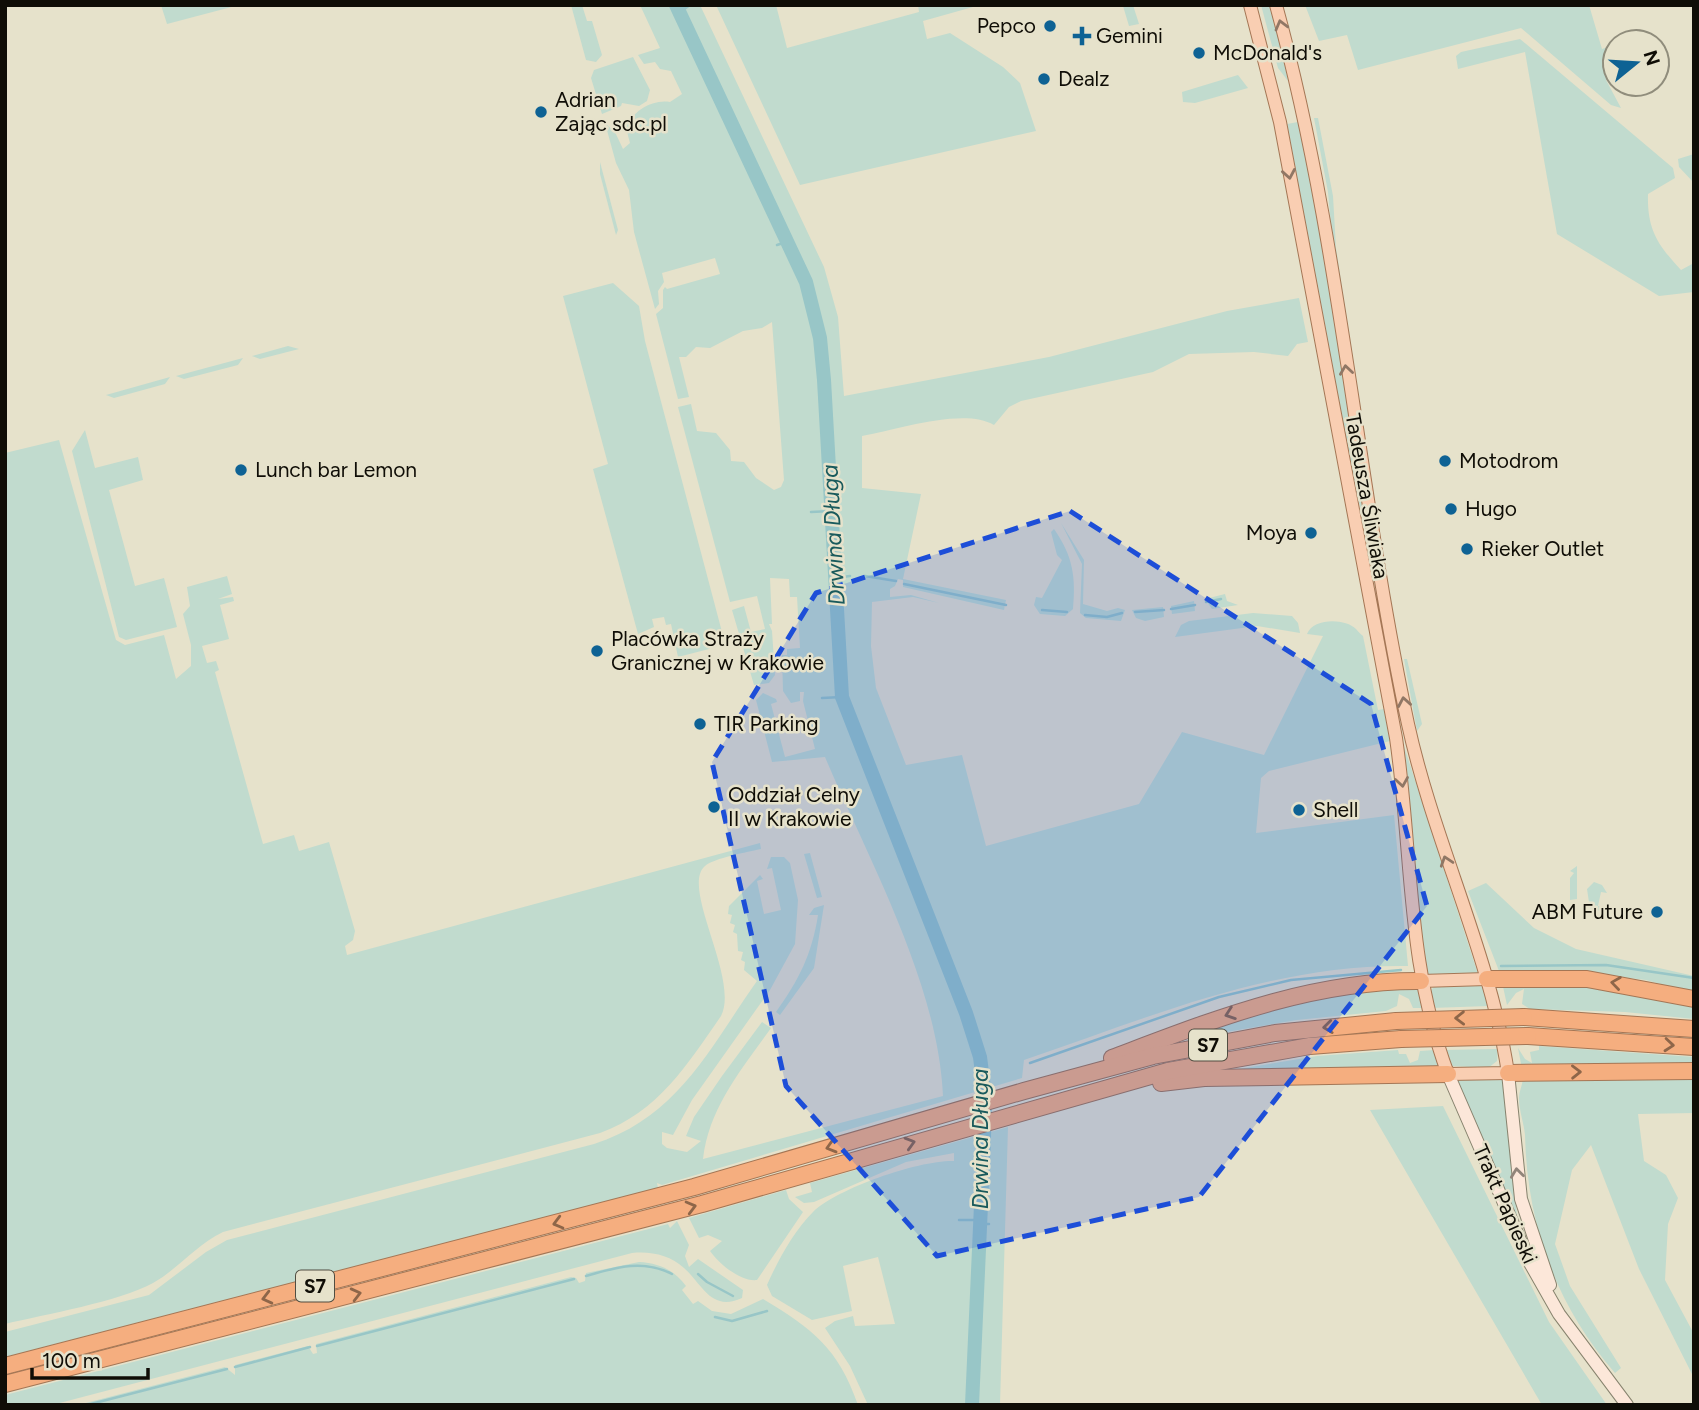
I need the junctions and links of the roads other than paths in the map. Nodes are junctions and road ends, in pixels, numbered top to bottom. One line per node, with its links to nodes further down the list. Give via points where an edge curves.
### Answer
1 (1250, 5): 4 (main road, Tadeusza Śliwiaka, one-way to 4, via 1280,122 1396,738)
2 (1276, 5): 3 (main road, Tadeusza Śliwiaka, one-way to 2, via 1429,809 1408,722 1361,465 1315,163)
3 (1487, 979): 4 (main road); 5 (highway, one-way to 3, via 1587,979); 9 (main road, Tadeusza Śliwiaka)
4 (1421, 981): 10 (main road, Tadeusza Śliwiaka); 11 (highway, one-way to 11, via 1284,997)
5 (1694, 999)
6 (1694, 1029): 11 (highway, S7, one-way to 11, bridge, via 1524,1017 1396,1021 1227,1041)
7 (1694, 1047): 12 (highway, S7, one-way to 7, bridge, via 1220,1060 1310,1046 1528,1035)
8 (1694, 1070): 9 (highway, one-way to 8)
9 (1508, 1073): 10 (main road); 13 (street, Trakt Papieski, one-way to 9, via 1539,1259 1521,1199)
10 (1448, 1074): 12 (highway, via 1204,1078); 13 (street, Trakt Papieski, via 1530,1263)
11 (1024, 1091): 14 (highway, S7, one-way to 14, via 694,1188)
12 (1073, 1097): 15 (highway, S7, one-way to 12, via 702,1204)
13 (1571, 1329): 16 (street, Trakt Papieski)
14 (5, 1366)
15 (5, 1384)
16 (1627, 1405)

